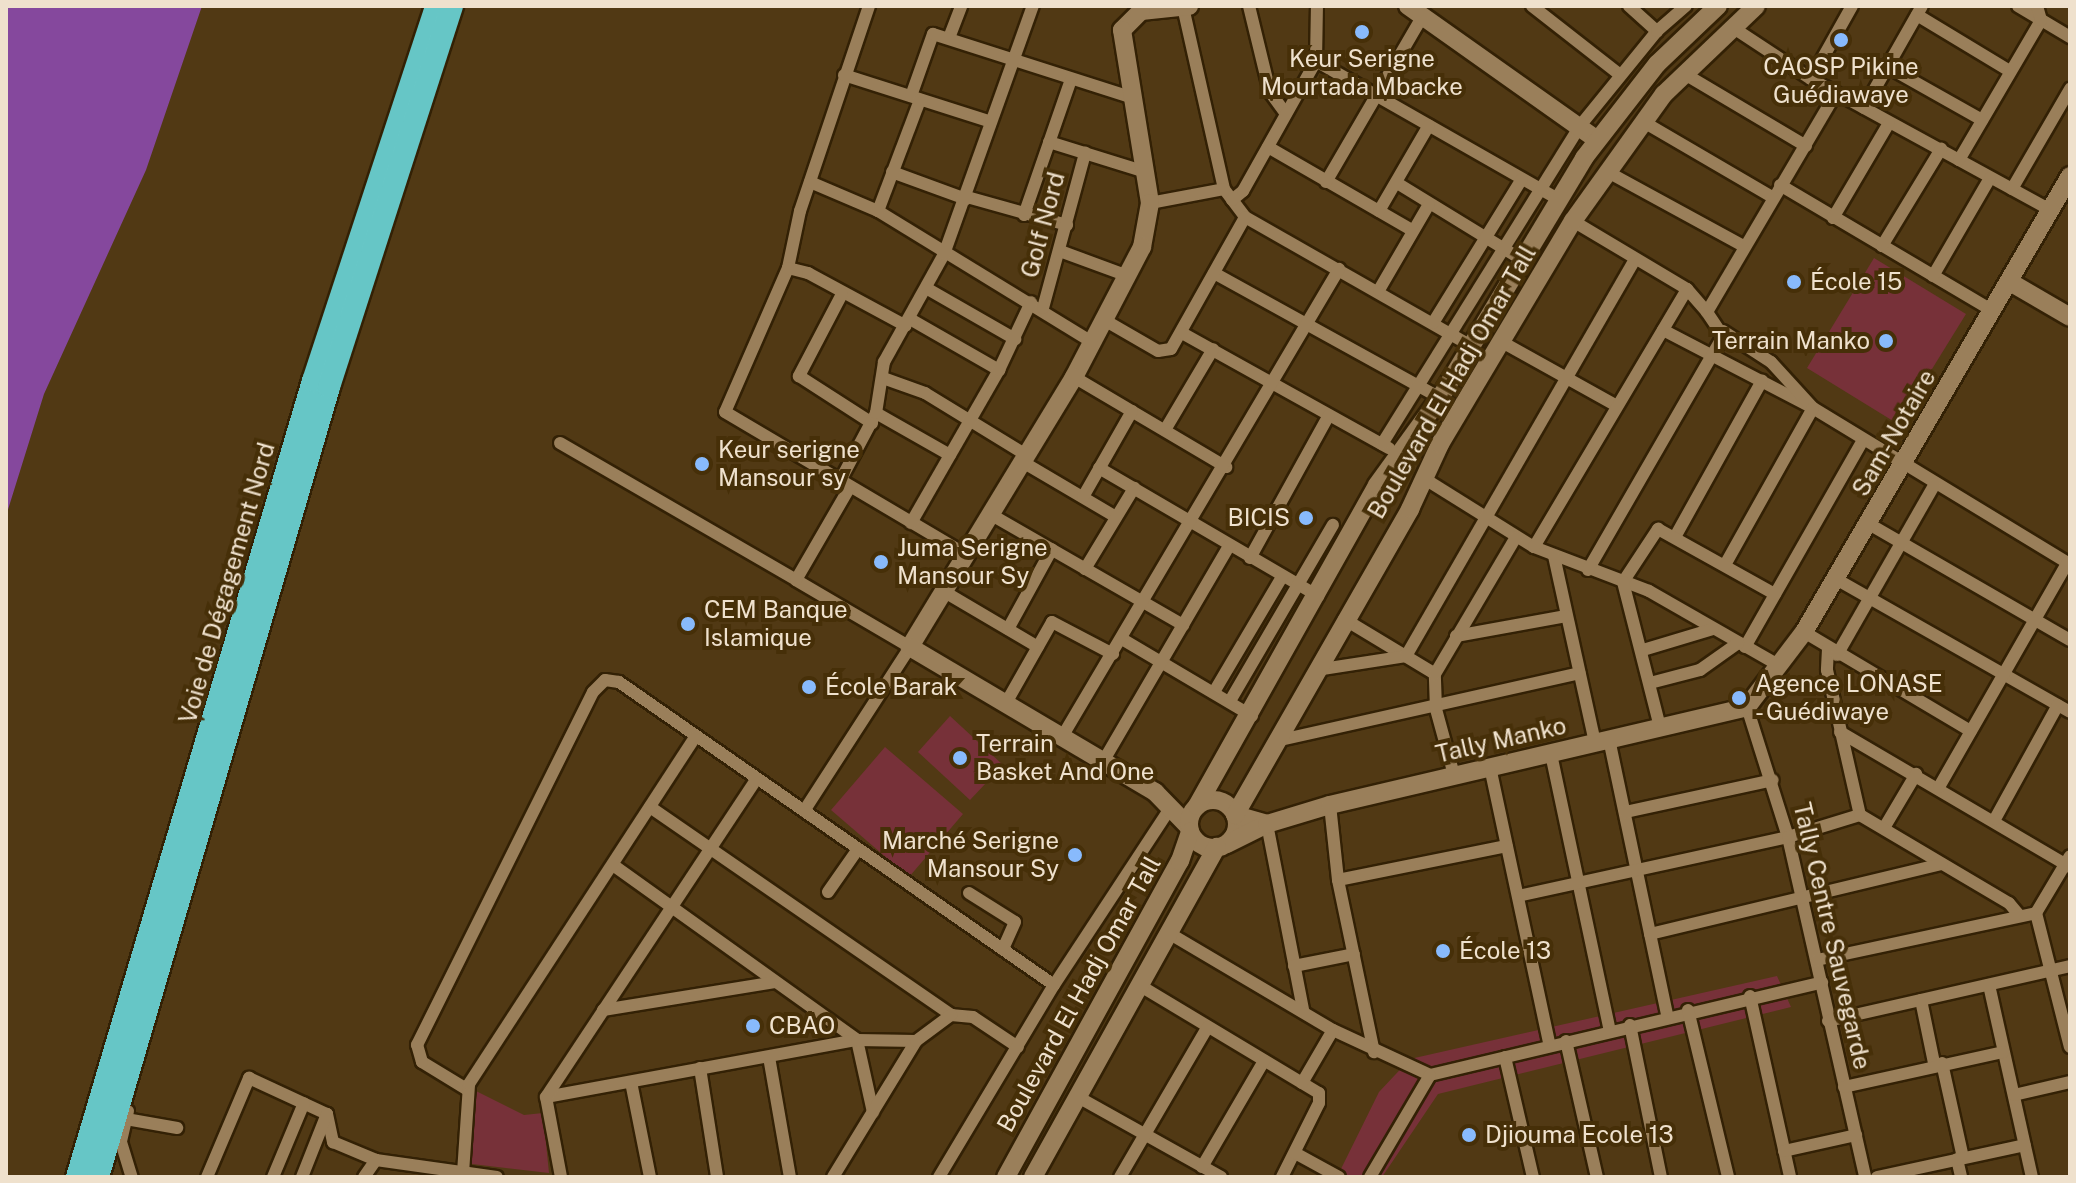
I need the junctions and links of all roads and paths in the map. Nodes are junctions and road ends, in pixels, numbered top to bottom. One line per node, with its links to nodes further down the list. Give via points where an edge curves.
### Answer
1 (436, 6): 316 (highway, Voie de Dégagement Nord, via 313,381)
2 (452, 6): 276 (highway, Voie de Dégagement Nord, via 329,387)
3 (869, 6): 31 (street)
4 (961, 6): 24 (street)
5 (1033, 6): 25 (street)
6 (1186, 6): 17 (main road); 66 (street)
7 (1249, 6): 40 (street, via 1270,92)
8 (1317, 6): 26 (street)
9 (1532, 6): 30 (street)
10 (1629, 6): 22 (street)
11 (1686, 6): 22 (street)
12 (1718, 6): 47 (main road, Boulevard El Hadj Omar Tall, via 1657,64)
13 (1756, 6): 21 (main road, Boulevard El Hadj Omar Tall)
14 (1852, 6): 33 (street)
15 (2018, 6): 20 (street)
16 (2037, 6): 20 (street)
17 (1137, 8): 37 (main road, via 1122,30)
18 (1919, 10): 27 (street); 28 (street)
19 (1415, 12): 36 (street); 46 (main road)
20 (2041, 20): 23 (street); 28 (street)
21 (1732, 27): 29 (main road, Boulevard El Hadj Omar Tall); 33 (street)
22 (1657, 31): 30 (street)
23 (2070, 37)
24 (949, 38): 25 (street); 38 (street, via 932,36)
25 (1013, 61): 32 (street); 43 (street)
26 (1316, 61): 36 (street); 40 (street)
27 (1888, 67): 39 (street); 41 (street)
28 (2010, 71): 41 (street)
29 (1683, 73): 42 (main road, Boulevard El Hadj Omar Tall); 49 (street)
30 (1619, 74): 46 (street)
31 (844, 75): 38 (street); 60 (street)
32 (1071, 79): 37 (street); 48 (street)
33 (1811, 79): 35 (street)
34 (2070, 89): 65 (street)
35 (1836, 93): 39 (street); 49 (street)
36 (1377, 95): 45 (street); 61 (street)
37 (1130, 97): 56 (main road)
38 (916, 98): 43 (street); 55 (street)
39 (1864, 108): 44 (street)
40 (1286, 114): 50 (street)
41 (1982, 120): 53 (street)
42 (1642, 121): 54 (main road, Boulevard El Hadj Omar Tall); 67 (street)
43 (991, 122): 68 (street)
44 (1889, 123): 51 (street); 77 (street)
45 (1429, 125): 59 (street); 62 (street)
46 (1579, 127): 47 (main road); 64 (street)
47 (1596, 139): 69 (main road, Boulevard El Hadj Omar Tall)
48 (1049, 142): 52 (street); 75 (street)
49 (1806, 146): 63 (street)
50 (1268, 147): 61 (street); 66 (street)
51 (1941, 149): 53 (street); 83 (street)
52 (1085, 153): 56 (street); 79 (street, Golf Nord)
53 (1959, 160): 58 (street)
54 (1606, 171): 78 (main road, Boulevard El Hadj Omar Tall); 82 (street)
55 (892, 172): 68 (street); 73 (street)
56 (1146, 172): 70 (main road)
57 (2070, 176): 72 (main road, Sam-Notaire)
58 (1990, 178): 65 (street); 93 (street)
59 (1522, 179): 64 (street); 81 (street)
60 (810, 182): 73 (street); 89 (street)
61 (1326, 182): 74 (street)
62 (1397, 183): 71 (street); 74 (street)
63 (1780, 185): 67 (street); 77 (street)
64 (1540, 189): 69 (street); 84 (street)
65 (2012, 189): 72 (street)
66 (1228, 194): 70 (street); 76 (street)
67 (1772, 197): 82 (street)
68 (967, 198): 75 (street); 86 (street)
69 (1558, 199): 87 (main road, Boulevard El Hadj Omar Tall)
70 (1150, 203): 92 (main road, via 1146,235)
71 (1429, 204): 80 (street); 81 (street)
72 (2050, 210): 94 (main road, Sam-Notaire)
73 (878, 211): 86 (street)
74 (1379, 211): 80 (street)
75 (1024, 215): 79 (street)
76 (1245, 217): 90 (street); 91 (street)
77 (1833, 218): 83 (street)
78 (1573, 221): 88 (street); 112 (main road, Boulevard El Hadj Omar Tall)
79 (1067, 225): 85 (street, Golf Nord)
80 (1412, 230): 97 (street)
81 (1485, 237): 84 (street); 105 (street)
82 (1742, 245): 101 (street)
83 (1882, 246): 93 (street)
84 (1504, 250): 87 (street); 110 (street)
85 (1060, 251): 92 (street); 99 (street, Golf Nord)
86 (944, 254): 95 (street); 99 (street)
87 (1521, 259): 114 (main road, Boulevard El Hadj Omar Tall)
88 (1635, 260): 96 (street); 118 (street)
89 (788, 268): 98 (street); 142 (street, via 725,412)
90 (1339, 269): 97 (street); 106 (street)
91 (1214, 273): 106 (street); 109 (street)
92 (1128, 276): 103 (main road)
93 (1933, 276): 100 (street)
94 (2010, 282): 100 (main road, Sam-Notaire); 102 (main road)
95 (926, 288): 104 (street); 111 (street)
96 (1687, 289): 101 (street); 107 (street)
97 (1379, 290): 105 (street)
98 (842, 294): 104 (street); 129 (street, via 799,376)
99 (1037, 305): 111 (street, Golf Nord); 113 (street)
100 (1993, 311): 138 (main road, Sam-Notaire)
101 (1707, 312): 108 (street)
102 (2070, 317)
103 (1106, 321): 109 (street, via 1164,352); 113 (main road)
104 (908, 322): 117 (street); 120 (street, via 884,362)
105 (1433, 323): 110 (street)
106 (1306, 326): 122 (street); 123 (street)
107 (1663, 330): 116 (street); 125 (street)
108 (1723, 331): 116 (street); 126 (street, via 1771,362)
109 (1182, 333): 115 (street)
110 (1452, 335): 114 (street); 123 (street)
111 (1015, 339): 117 (street, Golf Nord)
112 (1502, 342): 118 (street); 141 (main road, Boulevard El Hadj Omar Tall, via 1440,444)
113 (1093, 343): 119 (main road)
114 (1471, 346): 124 (main road, Boulevard El Hadj Omar Tall)
115 (1213, 349): 122 (street); 131 (street)
116 (1712, 355): 121 (street); 165 (street)
117 (999, 370): 130 (street, Golf Nord)
118 (1563, 376): 125 (street); 148 (street)
119 (1074, 377): 127 (street); 137 (main road)
120 (883, 378): 129 (street); 130 (street, via 925,393)
121 (1762, 381): 126 (street); 154 (street)
122 (1273, 383): 128 (street); 139 (street)
123 (1417, 386): 124 (street); 134 (street)
124 (1440, 398): 135 (main road, Boulevard El Hadj Omar Tall)
125 (1615, 405): 157 (street)
126 (1813, 408): 132 (street); 163 (street)
127 (1132, 411): 131 (street); 140 (street)
128 (1329, 415): 134 (street); 161 (street)
129 (874, 418): 136 (street); 142 (street)
130 (968, 421): 136 (street, Golf Nord); 137 (street)
131 (1165, 430): 139 (street)
132 (1863, 440): 138 (street); 172 (street)
133 (560, 443): 168 (street)
134 (1382, 444): 135 (street)
135 (1399, 454): 173 (main road, Boulevard El Hadj Omar Tall)
136 (950, 455): 150 (street, Golf Nord)
137 (1024, 458): 145 (street); 146 (main road)
138 (1904, 465): 143 (street); 151 (main road, Sam-Notaire)
139 (1226, 467): 149 (street)
140 (1099, 468): 144 (street); 145 (street)
141 (1425, 479): 148 (street); 178 (main road, Boulevard El Hadj Omar Tall)
142 (845, 484): 150 (street); 168 (street)
143 (1935, 484): 155 (street); 162 (street)
144 (1134, 488): 147 (street); 149 (street)
145 (1083, 497): 147 (street)
146 (990, 514): 158 (street); 159 (main road)
147 (1116, 517): 164 (street)
148 (1486, 518): 153 (street); 192 (street)
149 (1192, 522): 156 (street); 175 (street)
150 (911, 523): 159 (street)
151 (1869, 524): 155 (street); 167 (main road, Sam-Notaire)
152 (1333, 525): 170 (street)
153 (1516, 537): 157 (street); 183 (street)
154 (1675, 537): 163 (street); 169 (street, via 1654,529)
155 (1902, 543): 174 (street); 177 (street)
156 (1229, 546): 161 (street); 179 (street)
157 (1534, 547): 160 (street)
158 (1052, 549): 164 (street); 180 (street)
159 (965, 554): 171 (main road)
160 (1554, 556): 165 (street); 176 (street)
161 (1250, 558): 166 (street)
162 (2069, 563): 177 (street)
163 (1725, 565): 172 (street)
164 (1085, 569): 175 (street)
165 (1588, 570): 169 (street)
166 (1282, 577): 170 (street); 200 (street)
167 (1836, 579): 174 (street); 182 (main road, Sam-Notaire)
168 (796, 580): 187 (street)
169 (1623, 582): 181 (street); 189 (street)
170 (1298, 586): 173 (street); 201 (street)
171 (943, 591): 180 (street); 187 (main road)
172 (1775, 594): 186 (street)
173 (1318, 596): 207 (main road, Boulevard El Hadj Omar Tall)
174 (1870, 599): 190 (street); 198 (street)
175 (1144, 603): 179 (street); 184 (street)
176 (1566, 616): 183 (street); 196 (street)
177 (2035, 618): 185 (street); 198 (street)
178 (1344, 619): 192 (street); 195 (main road, Boulevard El Hadj Omar Tall)
179 (1183, 625): 193 (street)
180 (1008, 629): 188 (street)
181 (1713, 629): 186 (street); 189 (street)
182 (1804, 632): 190 (street); 194 (main road, Sam-Notaire)
183 (1456, 636): 197 (street)
184 (1122, 639): 191 (street); 193 (street)
185 (2070, 640)
186 (1742, 645): 194 (street); 199 (street, via 1700,670)
187 (910, 647): 202 (main road); 227 (street)
188 (1038, 647): 191 (street, via 1057,622); 202 (street)
189 (1643, 650): 199 (street)
190 (1833, 652): 209 (street); 210 (street, via 1827,670)
191 (1113, 654): 212 (street)
192 (1406, 656): 195 (street); 197 (street)
193 (1160, 660): 200 (street); 216 (street)
194 (1780, 666): 204 (main road, Sam-Notaire)
195 (1315, 670): 213 (main road, Boulevard El Hadj Omar Tall)
196 (1579, 673): 205 (street); 214 (street)
197 (1435, 674): 205 (street)
198 (2004, 674): 203 (street); 209 (street)
199 (1650, 683): 208 (street)
200 (1214, 692): 201 (street)
201 (1230, 701): 207 (street)
202 (1006, 703): 212 (main road)
203 (2058, 705): 206 (street); 232 (street)
204 (1747, 707): 208 (main road, Tally Manko); 221 (street, Tally Centre Sauvegarde)
205 (1436, 709): 213 (street); 219 (street)
206 (2070, 712)
207 (1252, 716): 231 (main road, Boulevard El Hadj Omar Tall)
208 (1660, 727): 214 (main road, Tally Manko)
209 (1971, 731): 222 (street)
210 (1840, 732): 218 (street); 230 (street)
211 (696, 736): 220 (street); 225 (street); 297 (street, via 619,682 605,680 593,692 417,1045 422,1062)
212 (1062, 737): 216 (main road)
213 (1276, 741): 229 (main road, Boulevard El Hadj Omar Tall)
214 (1602, 741): 215 (main road, Tally Manko); 228 (street)
215 (1551, 754): 217 (main road, Tally Manko); 245 (street)
216 (1104, 760): 223 (main road)
217 (1490, 767): 219 (main road, Tally Manko); 237 (street)
218 (1916, 774): 222 (street); 234 (street)
219 (1454, 775): 224 (main road, Tally Manko)
220 (757, 778): 227 (street); 239 (street)
221 (1773, 780): 228 (street); 235 (street, Tally Centre Sauvegarde)
222 (1939, 787): 232 (street)
223 (1155, 792): 226 (main road); 231 (main road)
224 (1330, 805): 233 (main road, Tally Manko); 244 (street)
225 (650, 807): 239 (street); 242 (street)
226 (1171, 807): 231 (main road); 263 (street)
227 (804, 811): 238 (street)
228 (1625, 812): 243 (street)
229 (1235, 815): 231 (main road, via 1218,801); 233 (main road); 236 (main road, via 1235,834)
230 (1860, 815): 234 (street); 235 (street)
231 (1192, 818): 236 (main road, via 1201,845); 330 (main road, Boulevard El Hadj Omar Tall, via 1180,861)
232 (1995, 819): 240 (street)
233 (1267, 824): 236 (main road, Tally Manko); 258 (street)
234 (1884, 828): 241 (street)
235 (1788, 837): 243 (street); 249 (street, Tally Centre Sauvegarde)
236 (1222, 846): 253 (main road, Boulevard El Hadj Omar Tall)
237 (1507, 846): 244 (street); 248 (street)
238 (858, 849): 246 (street); 255 (street)
239 (709, 850): 250 (street); 271 (street)
240 (2068, 863): 251 (street)
241 (1942, 864): 249 (street); 252 (street, via 2009,903)
242 (613, 865): 250 (street); 297 (street)
243 (1636, 867): 245 (street); 254 (street)
244 (1338, 880): 256 (street)
245 (1579, 881): 248 (street); 278 (street)
246 (828, 892)
247 (969, 893): 255 (street, via 1015,922)
248 (1518, 896): 282 (street)
249 (1802, 898): 254 (street); 257 (street, Tally Centre Sauvegarde)
250 (671, 908): 261 (street); 268 (street)
251 (2036, 913): 252 (street); 260 (street)
252 (2020, 916): 257 (street)
253 (1167, 932): 264 (main road, Boulevard El Hadj Omar Tall); 269 (street)
254 (1650, 934): 272 (street)
255 (1003, 949): 263 (street)
256 (1354, 954): 258 (street); 285 (street)
257 (1817, 960): 262 (street, Tally Centre Sauvegarde)
258 (1294, 966): 269 (street)
259 (2070, 966): 260 (street)
260 (2052, 969): 265 (street); 284 (street)
261 (775, 982): 268 (street); 279 (street)
262 (1822, 982): 266 (street); 273 (street, Tally Centre Sauvegarde)
263 (1054, 985): 283 (street)
264 (1139, 985): 275 (street); 300 (main road, Boulevard El Hadj Omar Tall)
265 (1989, 985): 267 (street); 286 (street)
266 (1750, 996): 270 (street); 309 (street)
267 (1921, 1000): 273 (street); 290 (street)
268 (603, 1010): 299 (street)
269 (1303, 1010): 277 (street)
270 (1688, 1010): 272 (street); 339 (street)
271 (951, 1015): 280 (street); 283 (street, via 973,1017)
272 (1667, 1015): 274 (street)
273 (1828, 1021): 296 (street, Tally Centre Sauvegarde)
274 (1630, 1025): 278 (street); 338 (street)
275 (1207, 1028): 289 (street); 306 (street)
276 (142, 1030): 304 (street, via 142,1058); 317 (highway, Voie de Dégagement Nord)
277 (1333, 1030): 285 (street); 295 (street)
278 (1610, 1032): 281 (street)
279 (857, 1040): 280 (street); 287 (street); 302 (street)
280 (916, 1041): 302 (street)
281 (1566, 1041): 282 (street); 337 (street)
282 (1550, 1046): 288 (street)
283 (1018, 1047): 329 (street)
284 (2070, 1047)
285 (1374, 1052): 292 (street)
286 (2003, 1052): 290 (street); 298 (street)
287 (769, 1057): 291 (street); 327 (street)
288 (1505, 1057): 292 (street); 336 (street)
289 (1264, 1061): 295 (street); 313 (street)
290 (1938, 1063): 296 (street); 311 (street)
291 (700, 1068): 293 (street); 326 (street)
292 (1430, 1075): 315 (street)
293 (631, 1082): 299 (street); 325 (street)
294 (2070, 1082): 298 (street)
295 (1302, 1083): 310 (street, via 1321,1099)
296 (1844, 1087): 307 (street, Tally Centre Sauvegarde)
297 (468, 1090): 314 (street)
298 (2014, 1095): 308 (street)
299 (546, 1097): 324 (street)
300 (1078, 1097): 306 (street); 331 (main road, Boulevard El Hadj Omar Tall)
301 (304, 1103): 303 (street); 319 (street, via 249,1078); 320 (street)
302 (873, 1112): 328 (street)
303 (327, 1114): 312 (street, via 333,1142); 321 (street)
304 (126, 1119): 305 (street); 318 (street, via 123,1154)
305 (177, 1128)
306 (1145, 1134): 313 (street); 332 (street)
307 (1856, 1135): 309 (street); 341 (street, Tally Centre Sauvegarde)
308 (2025, 1145): 311 (street); 344 (street)
309 (1784, 1151): 340 (street)
310 (1295, 1153): 334 (street); 335 (street)
311 (1960, 1159): 342 (street); 343 (street)
312 (376, 1160): 314 (street); 322 (street)
313 (1202, 1167): 333 (street)
314 (469, 1175): 323 (street)
315 (1372, 1176)
316 (77, 1177)
317 (98, 1177)
318 (132, 1177)
319 (207, 1177)
320 (273, 1177)
321 (302, 1177)
322 (364, 1177)
323 (497, 1177)
324 (561, 1177)
325 (650, 1177)
326 (717, 1177)
327 (790, 1177)
328 (833, 1177)
329 (939, 1177)
330 (1006, 1177)
331 (1033, 1177)
332 (1120, 1177)
333 (1221, 1177)
334 (1282, 1177)
335 (1339, 1177)
336 (1533, 1177)
337 (1597, 1177)
338 (1661, 1177)
339 (1728, 1177)
340 (1790, 1177)
341 (1865, 1177)
342 (1877, 1177)
343 (1961, 1177)
344 (2032, 1177)

